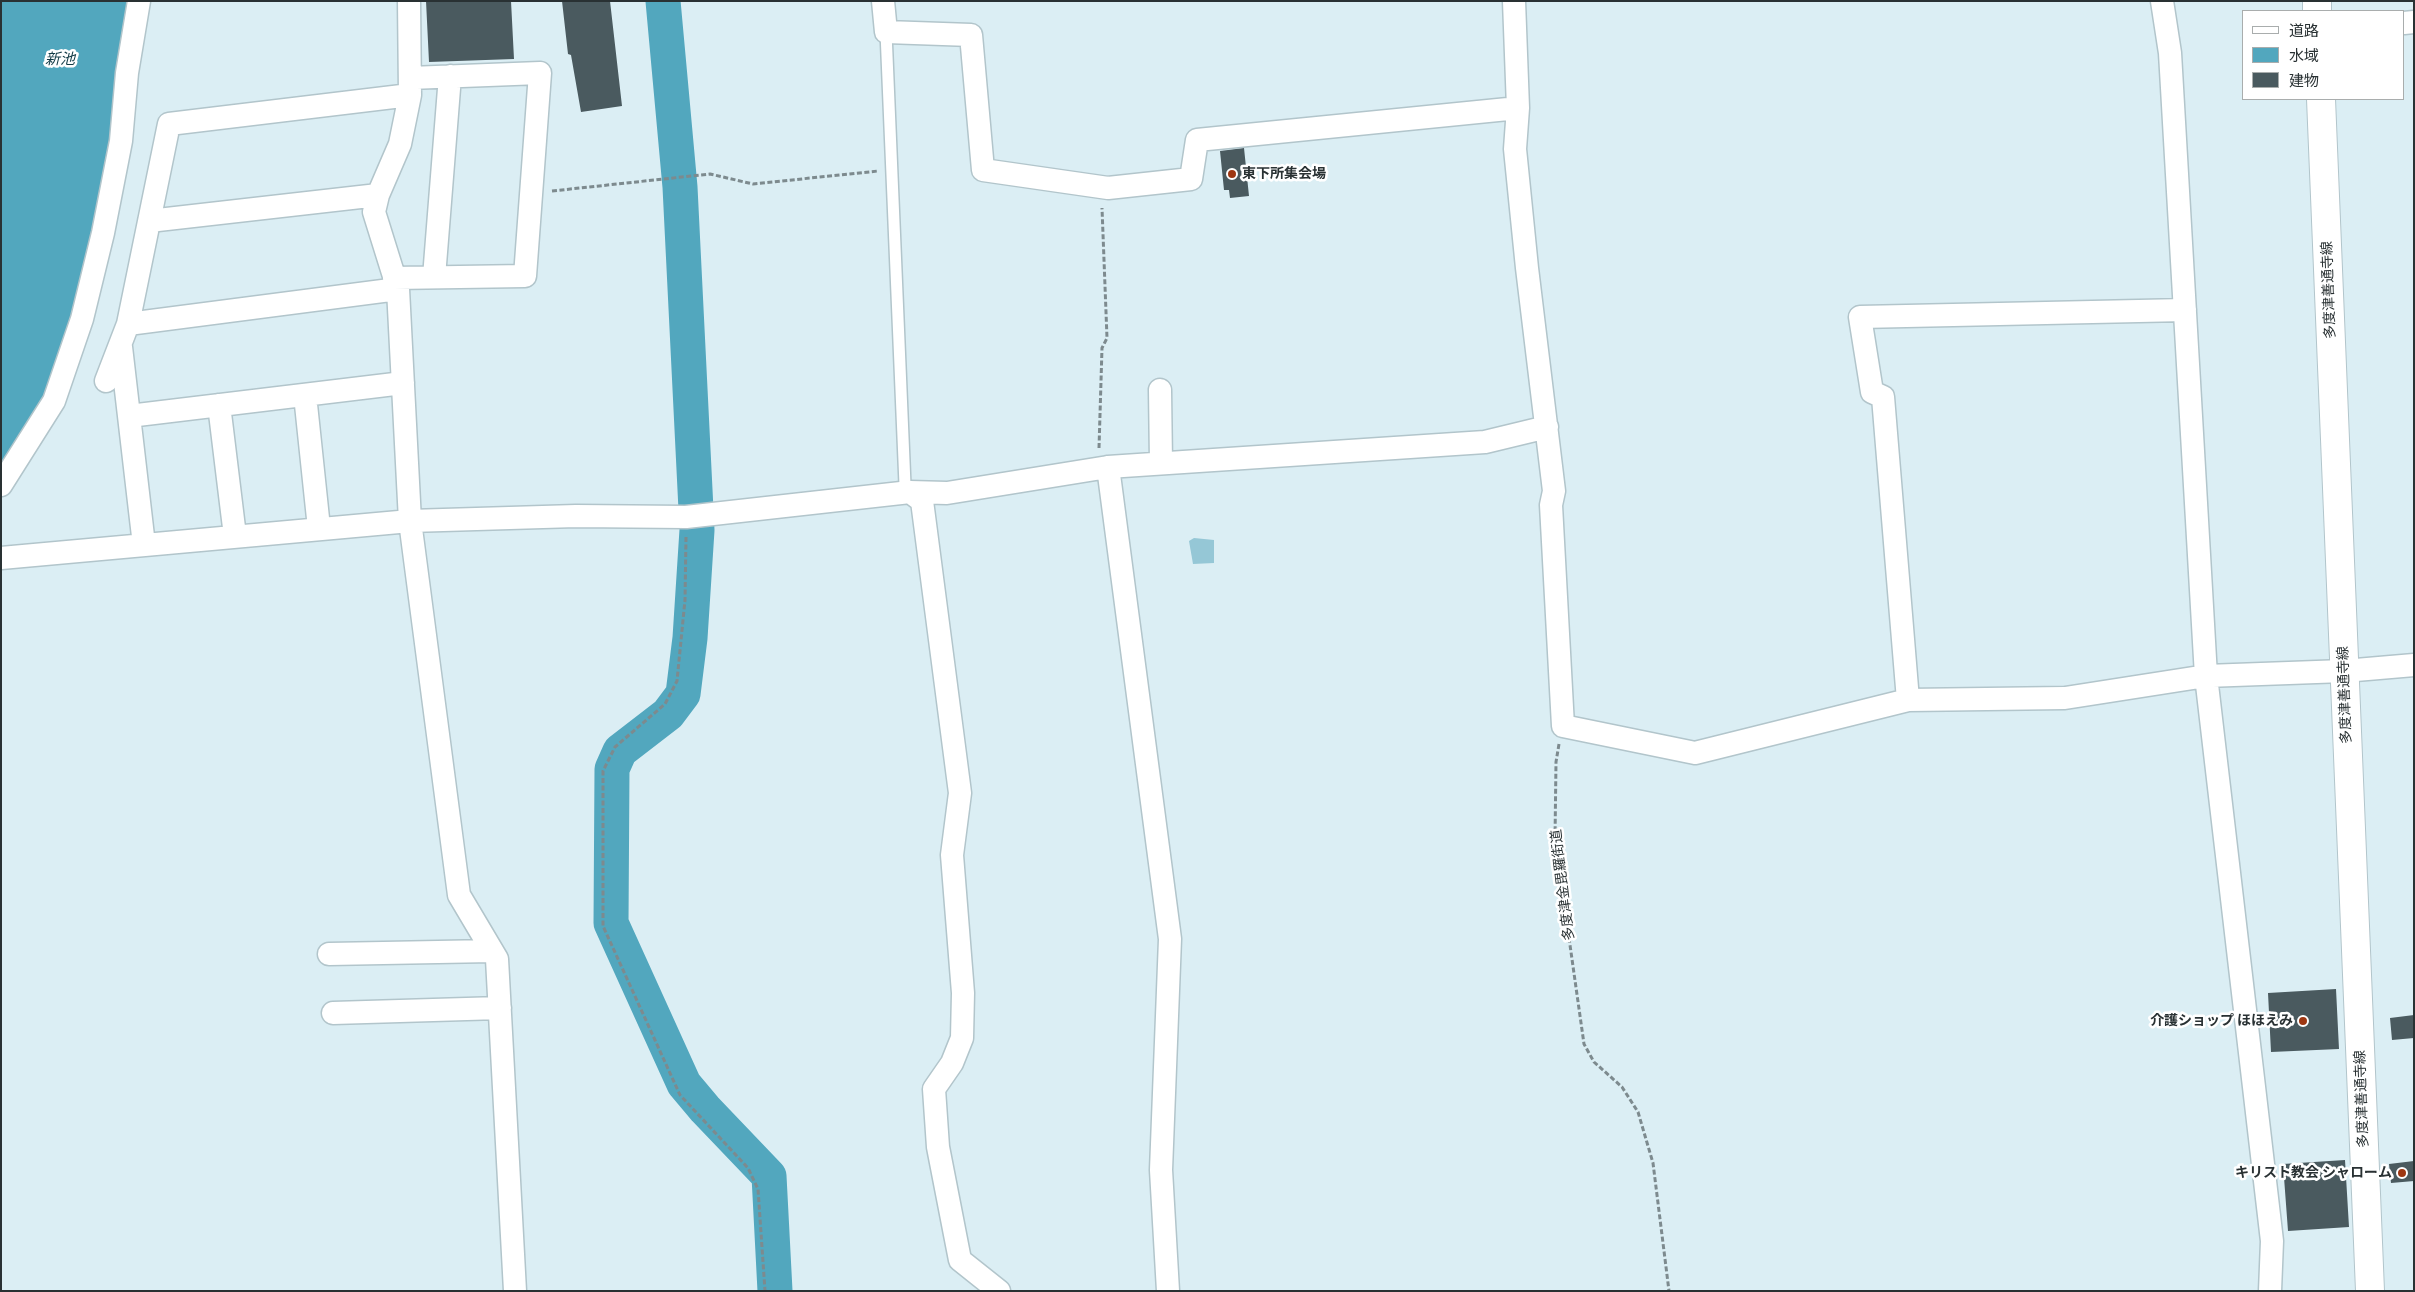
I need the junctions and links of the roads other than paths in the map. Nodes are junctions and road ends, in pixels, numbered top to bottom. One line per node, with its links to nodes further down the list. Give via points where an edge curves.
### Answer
1 (138, 1): 26 (street, via 120,142 82,319 54,401)
2 (409, 1): 8 (street)
3 (883, 1): 6 (street)
4 (1514, 1): 10 (street)
5 (2162, 1): 15 (street, via 2170,52)
6 (886, 32): 10 (street, via 971,35 982,170 1101,187 1191,179 1197,140); 27 (lane)
7 (450, 76): 8 (street); 13 (street); 13 (street, via 540,73 525,276)
8 (410, 86): 11 (street, via 400,144); 12 (street, via 169,124)
9 (2321, 100): 34 (main road, 多度津善通寺線)
10 (1518, 108): 23 (street, via 1516,159)
11 (378, 195): 12 (street); 14 (street, via 374,212)
12 (149, 221): 16 (street)
13 (434, 277): 14 (street)
14 (396, 284): 16 (street); 18 (street)
15 (2185, 310): 35 (street); 36 (street, via 1860,317 1872,392 1883,397)
16 (124, 333): 17 (street); 22 (street)
17 (106, 381)
18 (403, 383): 20 (street); 28 (street)
19 (1160, 390): 24 (street)
20 (305, 395): 21 (street); 29 (street)
21 (219, 405): 22 (street); 30 (street)
22 (129, 416): 31 (street)
23 (1547, 427): 24 (street, via 1485,442); 36 (street, via 1554,491 1551,505 1563,726 1694,752)
24 (1161, 463): 25 (street)
25 (1103, 468): 27 (street, via 947,493); 43 (street, via 1170,939 1161,1170)
26 (1, 485)
27 (907, 489): 28 (street, via 692,517 576,516); 42 (street, via 922,501 960,793 952,855 963,993 962,1038 952,1063 934,1089 938,1147 960,1260)
28 (410, 521): 29 (street); 37 (street, via 459,895)
29 (319, 528): 30 (street)
30 (235, 536): 31 (street)
31 (144, 545): 32 (street)
32 (1, 558)
33 (2414, 665): 34 (street)
34 (2344, 671): 35 (street); 45 (main road, 多度津善通寺線)
35 (2206, 676): 36 (street, via 2065,698); 44 (street, via 2272,1241)
36 (1908, 700)
37 (492, 951): 38 (street, via 390,947); 39 (street, via 497,960)
38 (329, 954)
39 (500, 1008): 40 (street); 41 (street)
40 (333, 1012)
41 (515, 1291)
42 (999, 1291)
43 (1168, 1291)
44 (2270, 1291)
45 (2370, 1291)

